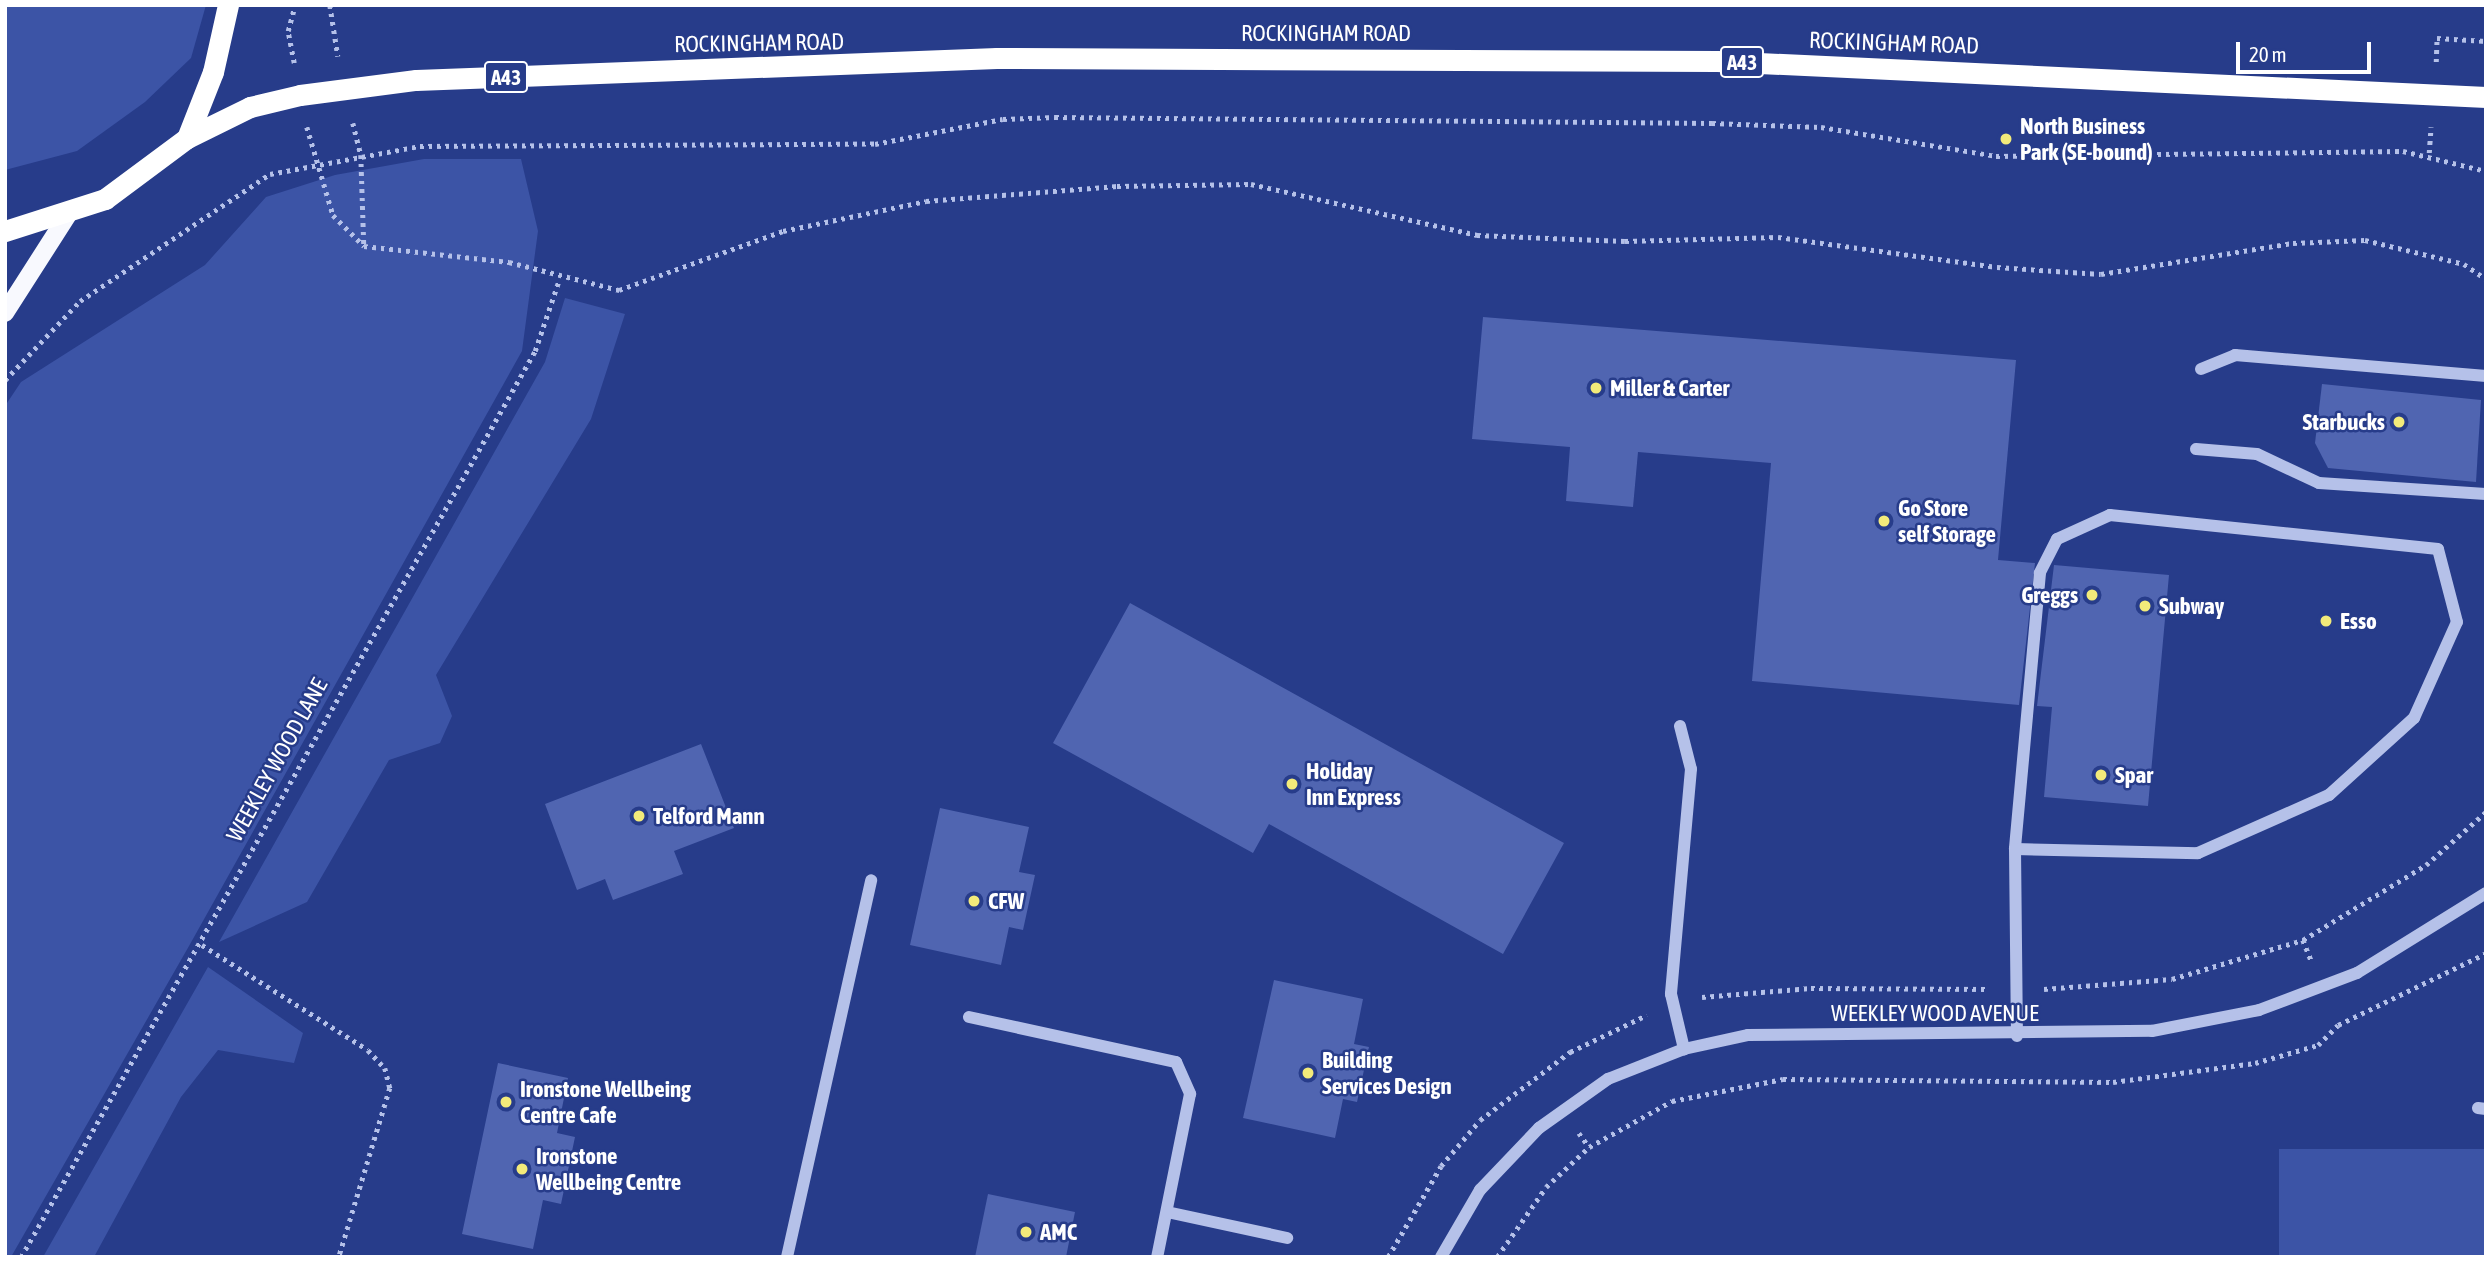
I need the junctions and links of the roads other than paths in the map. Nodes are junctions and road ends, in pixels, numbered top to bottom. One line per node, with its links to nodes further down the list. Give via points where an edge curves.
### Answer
1 (228, 5): 3 (highway, A43, via 213,72)
2 (2482, 100): 3 (highway, ROCKINGHAM ROAD / A43, via 1717,61 997,58 416,80 300,95 250,107)
3 (187, 138): 4 (highway, A43, via 148,172)
4 (67, 216): 5 (highway, A43); 6 (main road)
5 (5, 231)
6 (5, 313)
7 (2201, 369): 8 (street, via 2235,355)
8 (2486, 376)
9 (2196, 449): 10 (street, via 2257,454 2319,483)
10 (2486, 494)
11 (1680, 726): 17 (street, via 1691,769 1671,995)
12 (2015, 849): 12 (street, via 2040,573 2057,539 2110,515 2438,549 2457,622 2414,718 2329,795 2198,853); 16 (street)
13 (871, 880): 20 (street)
14 (2486, 893): 16 (street, WEEKLEY WOOD AVENUE, via 2357,973 2259,1010 2152,1031)
15 (969, 1017): 18 (street, via 1176,1062 1190,1094)
16 (2017, 1036): 17 (street, WEEKLEY WOOD AVENUE, via 1748,1035)
17 (1684, 1049): 22 (street, WEEKLEY WOOD AVENUE, via 1608,1079 1539,1128 1480,1191)
18 (1167, 1212): 19 (street); 21 (street)
19 (1287, 1238)
20 (787, 1257)
21 (1157, 1257)
22 (1441, 1257)

